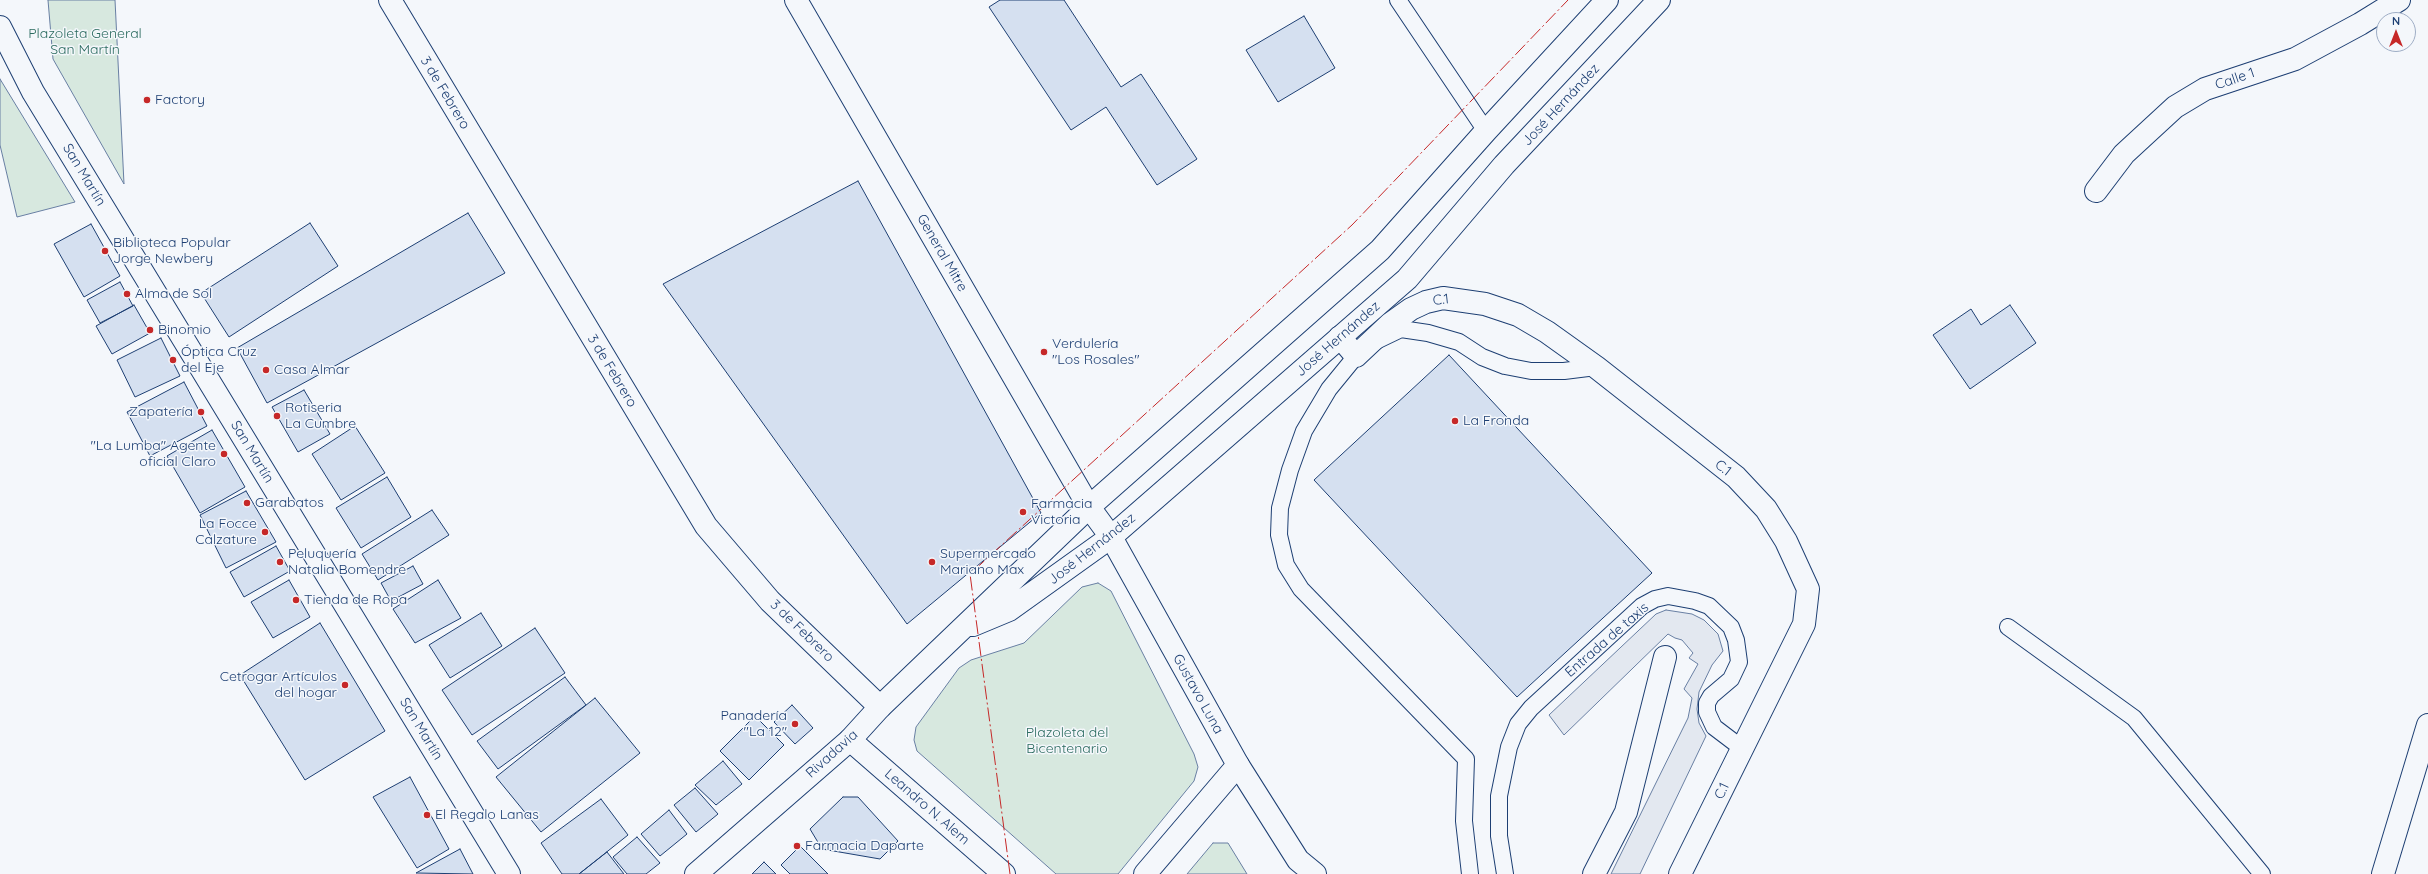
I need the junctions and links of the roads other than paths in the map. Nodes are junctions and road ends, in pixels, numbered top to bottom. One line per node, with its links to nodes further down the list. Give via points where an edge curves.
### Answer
1 (390, 0): 18 (street, 3 de Febrero, via 706,526 770,601)
2 (796, 0): 13 (street, General Mitre)
3 (1398, 0): 8 (lane)
4 (1607, 0): 8 (street, José Hernández)
5 (1659, 0): 10 (street, José Hernández, via 1504,165 1407,279)
6 (2399, 0): 9 (street, Calle 1, via 2295,59 2205,89 2176,107 2124,154)
7 (0, 27): 23 (street, San Martín, via 33,92)
8 (1486, 130): 13 (street, José Hernández, via 1380,250)
9 (2096, 191)
10 (1340, 337): 11 (street); 14 (street, José Hernández)
11 (1356, 356): 12 (lane, via 1376,341 1401,329 1428,333 1459,342 1482,357 1506,366 1531,371 1564,371); 12 (street, C.1, via 1390,324 1411,309 1432,301 1461,299 1518,315); 28 (lane, via 1329,389 1304,431 1280,508 1279,535 1286,565 1301,589 1466,759 1464,821)
12 (1596, 367): 21 (street, C.1, via 1736,477 1766,508 1786,541 1808,589 1804,624)
13 (1089, 507): 14 (street, Gustavo Luna); 16 (street, José Hernández)
14 (1111, 537): 16 (street, José Hernández, via 1009,610); 22 (street, Gustavo Luna)
15 (2008, 627): 32 (lane, via 2134,718)
16 (962, 629): 18 (street, Rivadavia)
17 (1665, 657): 30 (street, via 1626,812)
18 (880, 707): 20 (street, Rivadavia)
19 (2428, 725): 33 (street)
20 (850, 740): 24 (street, Rivadavia); 25 (street, Leandro N. Alem)
21 (1742, 749): 29 (lane, Entrada de taxis, via 1714,727 1707,712 1707,703 1711,696 1731,679 1739,662 1731,627 1709,606 1695,601 1668,596 1649,603 1531,708 1518,724 1509,747 1499,796 1499,836); 31 (street, C.1)
22 (1238, 765): 26 (street); 27 (street, Gustavo Luna, via 1298,860)
23 (509, 874)
24 (696, 874)
25 (1004, 874)
26 (1145, 874)
27 (1315, 874)
28 (1470, 874)
29 (1505, 874)
30 (1594, 874)
31 (1680, 874)
32 (2262, 874)
33 (2383, 874)

